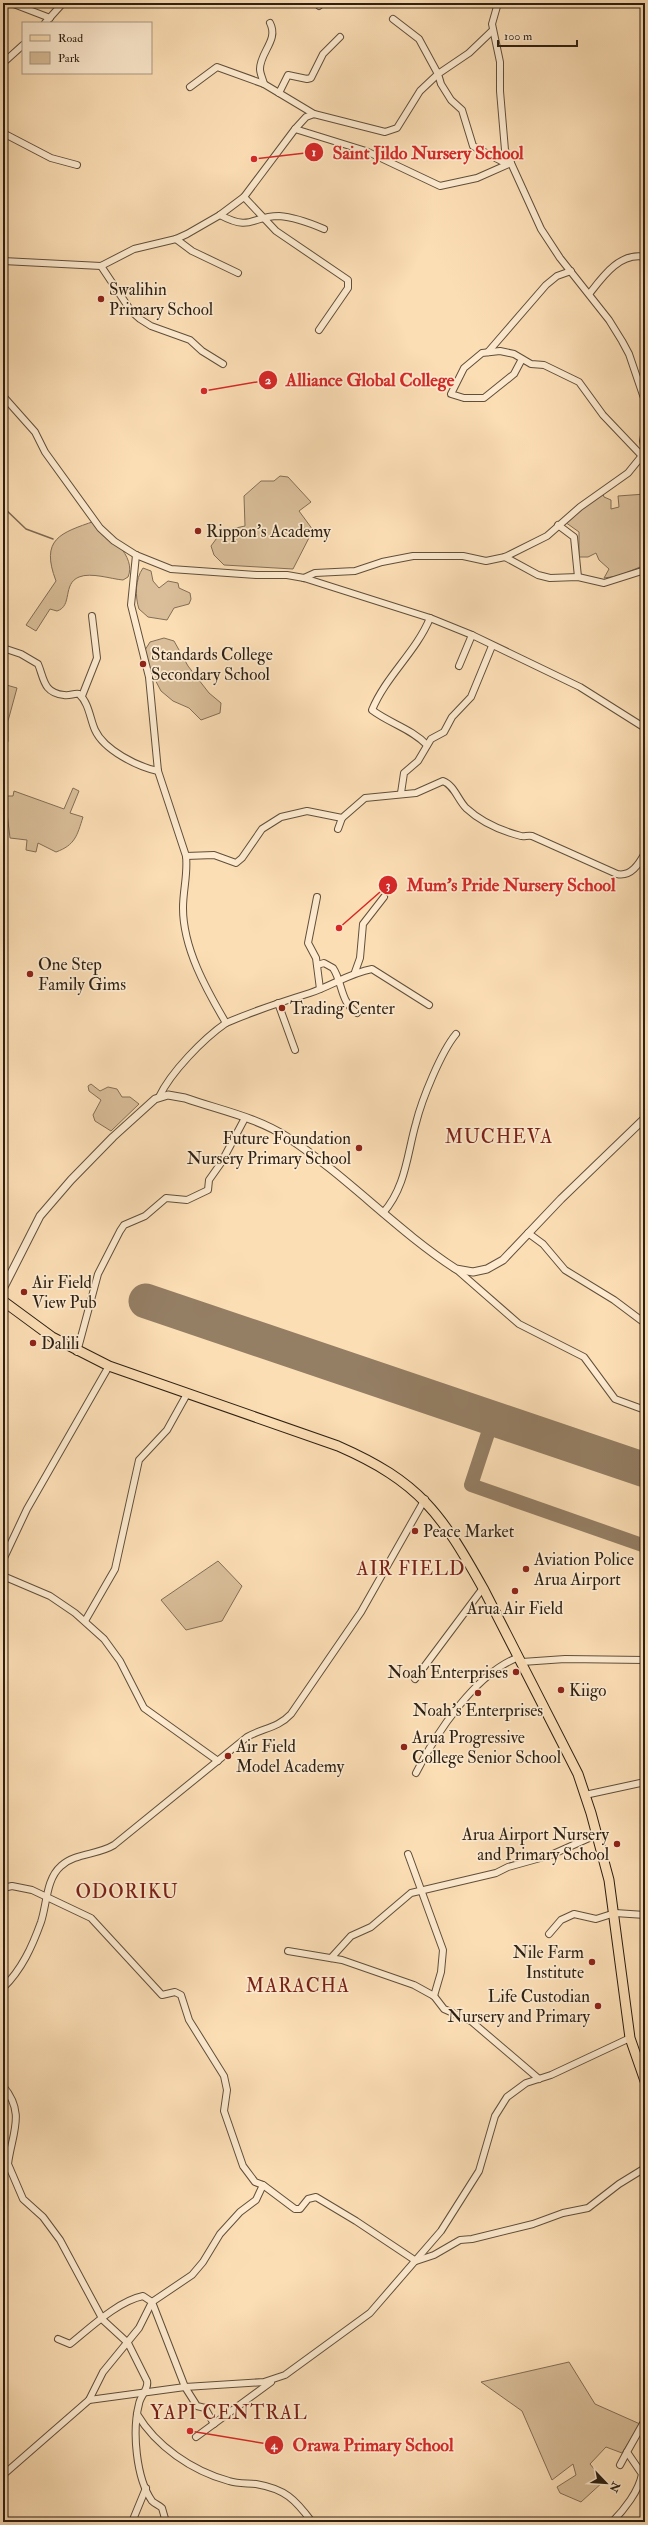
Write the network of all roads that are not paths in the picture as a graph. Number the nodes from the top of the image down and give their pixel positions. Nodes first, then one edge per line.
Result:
1 (11, 3) edge
2 (63, 3) edge
3 (498, 3) edge
4 (393, 19) dead end
5 (47, 21) edge
6 (270, 24) dead end
7 (492, 31) junction
8 (340, 37) dead end
9 (22, 46) edge
10 (3, 63) edge
11 (438, 74) junction
12 (264, 84) junction
13 (190, 87) dead end
14 (279, 93) junction
15 (314, 114) junction
16 (295, 129) junction
17 (3, 133) edge
18 (509, 164) junction
19 (77, 165) dead end
20 (244, 197) junction
21 (220, 215) junction
22 (264, 217) junction
23 (324, 229) dead end
24 (176, 239) junction
25 (645, 257) edge
26 (3, 261) edge
27 (101, 266) junction
28 (571, 270) junction
29 (238, 273) dead end
30 (590, 293) junction
31 (319, 330) dead end
32 (488, 352) junction
33 (522, 359) junction
34 (223, 364) dead end
35 (643, 384) edge
36 (3, 396) edge
37 (645, 401) edge
38 (645, 430) edge
39 (644, 453) edge
40 (558, 525) junction
41 (136, 555) junction
42 (505, 558) junction
43 (645, 570) edge
44 (578, 577) junction
45 (304, 578) junction
46 (92, 616) dead end
47 (430, 618) junction
48 (472, 635) junction
49 (492, 646) junction
50 (3, 648) edge
51 (459, 666) dead end
52 (82, 696) junction
53 (645, 728) edge
54 (427, 745) junction
55 (158, 771) junction
56 (401, 793) junction
57 (342, 818) junction
58 (338, 829) dead end
59 (645, 853) edge
60 (186, 856) junction
61 (317, 897) dead end
62 (384, 897) dead end
63 (317, 964) junction
64 (355, 972) junction
65 (337, 982) junction
66 (320, 989) junction
67 (278, 1004) junction
68 (429, 1005) dead end
69 (357, 1013) dead end
70 (226, 1023) junction
71 (456, 1034) dead end
72 (295, 1050) dead end
73 (159, 1097) junction
74 (245, 1118) junction
75 (645, 1118) edge
76 (383, 1213) junction
77 (528, 1233) junction
78 (456, 1269) junction
79 (3, 1289) edge
80 (3, 1301) edge
81 (642, 1321) dead end
82 (77, 1352) junction
83 (109, 1366) junction
84 (187, 1394) junction
85 (645, 1410) edge
86 (425, 1499) junction
87 (3, 1560) edge
88 (3, 1576) edge
89 (483, 1588) junction
90 (84, 1621) junction
91 (521, 1660) junction
92 (645, 1660) edge
93 (415, 1679) dead end
94 (218, 1761) junction
95 (416, 1773) dead end
96 (645, 1782) edge
97 (585, 1795) junction
98 (598, 1834) junction
99 (408, 1854) dead end
100 (3, 1888) edge
101 (422, 1890) junction
102 (48, 1897) junction
103 (615, 1912) junction
104 (645, 1915) edge
105 (549, 1934) dead end
106 (288, 1951) dead end
107 (331, 1958) junction
108 (3, 1988) edge
109 (434, 1996) junction
110 (630, 2038) junction
111 (539, 2079) junction
112 (645, 2081) edge
113 (3, 2086) edge
114 (645, 2168) edge
115 (263, 2185) junction
116 (416, 2262) junction
117 (152, 2302) junction
118 (102, 2319) junction
119 (58, 2339) dead end
120 (128, 2343) junction
121 (273, 2381) junction
122 (185, 2387) junction
123 (144, 2393) junction
124 (89, 2400) junction
125 (137, 2414) junction
126 (645, 2421) edge
127 (214, 2424) junction
128 (196, 2437) dead end
129 (627, 2452) junction
130 (620, 2465) dead end
131 (3, 2475) edge
132 (146, 2488) junction
133 (132, 2522) edge
134 (166, 2522) edge
135 (312, 2522) edge
136 (613, 2522) edge

1 - 5 street
2 - 5 street
3 - 7 street
4 - 11 street
6 - 12 street
7 - 11 street
7 - 18 street
8 - 14 street
9 - 10 street
11 - 15 street
11 - 18 street
12 - 13 street
12 - 14 street
14 - 15 street
15 - 16 street
16 - 18 street
16 - 20 street
17 - 19 street
18 - 28 street
20 - 21 street
20 - 22 street
21 - 22 street
21 - 24 street
22 - 23 street
22 - 31 street
24 - 27 street
24 - 29 street
25 - 30 street
26 - 27 street
27 - 34 street
28 - 30 street
28 - 32 street
30 - 35 street
32 - 33 street
32 - 33 street
33 - 39 street
35 - 37 street
36 - 41 street
38 - 39 street
39 - 40 street
40 - 42 street
40 - 44 street
41 - 45 street
41 - 55 street
42 - 44 street
42 - 45 street
43 - 44 street
45 - 47 street
46 - 52 street
47 - 48 street
47 - 54 street
48 - 49 street
48 - 51 street
49 - 53 street
49 - 54 street
50 - 52 street
52 - 55 street
54 - 56 street
55 - 60 street
56 - 57 street
56 - 59 street
57 - 58 street
57 - 60 street
60 - 70 street
61 - 63 street
62 - 64 street
63 - 65 street
63 - 66 street
64 - 65 street
64 - 68 street
65 - 66 street
65 - 69 street
66 - 67 street
67 - 70 street
67 - 72 street
70 - 73 street
71 - 76 street
73 - 74 street
73 - 79 street
74 - 76 street
74 - 82 street
75 - 77 street
76 - 78 street
77 - 78 street
77 - 81 street
78 - 85 street
80 - 82 main road
82 - 83 main road
83 - 84 main road
83 - 87 street
84 - 86 main road
84 - 90 street
86 - 89 main road
86 - 94 street
88 - 90 street
89 - 91 main road
89 - 93 street
90 - 94 street
91 - 92 street
91 - 95 street
91 - 97 main road
94 - 102 street
96 - 97 street
97 - 98 main road
98 - 101 street
98 - 103 main road
99 - 101 street
100 - 102 street
101 - 107 street
101 - 109 street
102 - 108 street
102 - 115 street
103 - 104 street
103 - 105 street
103 - 110 main road
106 - 107 street
107 - 109 street
109 - 111 street
110 - 111 street
110 - 112 main road
111 - 116 street
113 - 118 street
114 - 116 street
115 - 116 street
115 - 117 street
116 - 121 street
117 - 118 street
117 - 120 street
117 - 122 street
118 - 119 street
118 - 120 street
120 - 123 street
120 - 124 street
121 - 122 street
121 - 127 street
122 - 123 street
122 - 127 street
123 - 124 street
123 - 125 street
124 - 131 street
125 - 132 street
125 - 135 street
126 - 129 street
127 - 128 street
129 - 130 street
129 - 136 street
132 - 133 street
132 - 134 street

